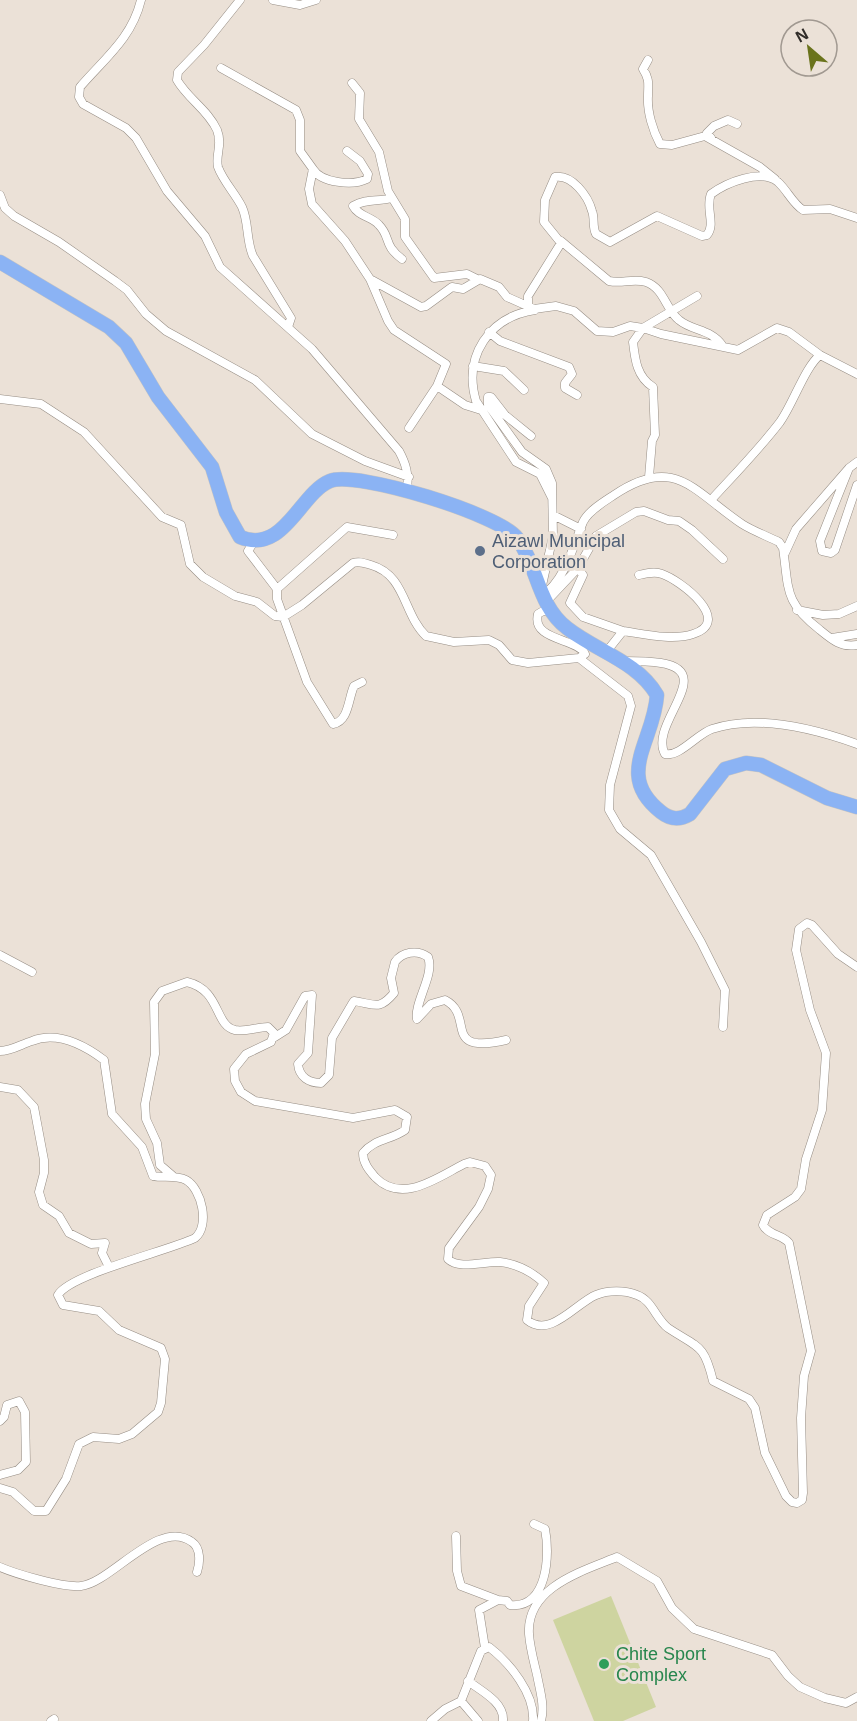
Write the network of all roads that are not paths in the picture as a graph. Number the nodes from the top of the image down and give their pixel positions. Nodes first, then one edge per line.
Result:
1 (141, 0) edge
2 (240, 0) edge
3 (273, 0) edge
4 (316, 0) edge
5 (648, 60) dead end
6 (221, 69) dead end
7 (352, 83) dead end
8 (737, 124) dead end
9 (712, 139) junction
10 (347, 151) dead end
11 (313, 169) junction
12 (776, 180) junction
13 (0, 195) edge
14 (392, 198) junction
15 (857, 218) edge
16 (561, 241) junction
17 (402, 260) dead end
18 (0, 262) edge
19 (370, 279) junction
20 (477, 279) junction
21 (698, 296) dead end
22 (528, 306) junction
23 (538, 309) junction
24 (671, 309) junction
25 (288, 327) junction
26 (643, 328) junction
27 (489, 332) junction
28 (722, 345) junction
29 (820, 355) junction
30 (473, 366) junction
31 (856, 370) edge
32 (437, 386) junction
33 (524, 390) dead end
34 (577, 395) dead end
35 (0, 399) edge
36 (482, 410) junction
37 (409, 428) dead end
38 (531, 436) dead end
39 (857, 462) edge
40 (849, 468) junction
41 (649, 477) junction
42 (408, 484) junction
43 (857, 485) edge
44 (712, 499) junction
45 (553, 502) junction
46 (553, 515) junction
47 (581, 529) junction
48 (393, 535) dead end
49 (255, 540) junction
50 (784, 557) junction
51 (723, 559) dead end
52 (578, 568) junction
53 (639, 575) dead end
54 (277, 589) junction
55 (545, 600) junction
56 (857, 606) edge
57 (797, 610) junction
58 (283, 617) junction
59 (623, 631) junction
60 (857, 634) edge
61 (828, 637) junction
62 (857, 645) edge
63 (607, 651) junction
64 (579, 658) junction
65 (621, 661) junction
66 (362, 682) dead end
67 (857, 744) edge
68 (857, 807) edge
69 (0, 955) edge
70 (857, 967) edge
71 (32, 972) dead end
72 (723, 1027) dead end
73 (274, 1037) junction
74 (506, 1041) dead end
75 (0, 1051) edge
76 (0, 1087) edge
77 (174, 1177) junction
78 (109, 1267) junction
79 (0, 1421) edge
80 (0, 1475) edge
81 (0, 1488) edge
82 (534, 1524) dead end
83 (456, 1536) dead end
84 (0, 1567) edge
85 (197, 1572) dead end
86 (498, 1600) junction
87 (485, 1648) junction
88 (468, 1681) junction
89 (857, 1697) edge
90 (461, 1701) junction
91 (503, 1720) edge
92 (431, 1721) edge
93 (478, 1721) edge
94 (533, 1721) edge
95 (541, 1721) edge

1 - 25 street
2 - 25 street
3 - 4 street
5 - 9 street
6 - 11 street
7 - 14 street
8 - 9 street
9 - 12 street
10 - 11 street
11 - 19 street
12 - 15 street
12 - 16 street
13 - 42 street
14 - 17 street
14 - 20 street
16 - 22 street
16 - 24 street
18 - 49 highway
19 - 20 street
19 - 32 street
20 - 22 street
21 - 24 street
22 - 23 street
23 - 26 street
23 - 27 street
24 - 26 street
24 - 28 street
25 - 42 street
26 - 28 street
26 - 41 street
27 - 30 street
27 - 34 street
28 - 29 street
29 - 31 street
29 - 44 street
30 - 33 street
30 - 36 street
32 - 36 street
32 - 37 street
35 - 58 street
36 - 45 street
38 - 45 street
39 - 40 street
40 - 43 street
40 - 50 street
41 - 44 street
41 - 47 street
42 - 49 highway
42 - 55 highway
44 - 50 street
45 - 46 street
46 - 47 street
46 - 55 street
47 - 55 street
48 - 54 street
49 - 54 street
50 - 57 street
51 - 52 street
52 - 55 street
52 - 59 street
53 - 59 street
54 - 58 street
55 - 63 highway
55 - 64 street
56 - 57 street
57 - 61 street
58 - 64 street
58 - 66 street
59 - 63 street
60 - 61 street
61 - 62 street
63 - 65 highway
64 - 72 street
65 - 67 street
65 - 68 highway
69 - 71 street
70 - 73 street
73 - 74 street
73 - 77 street
75 - 77 street
76 - 78 street
77 - 78 street
78 - 81 street
79 - 80 street
82 - 86 street
83 - 86 street
84 - 85 street
86 - 87 street
87 - 88 street
87 - 94 street
88 - 90 street
88 - 91 street
89 - 95 street
90 - 92 street
90 - 93 street

